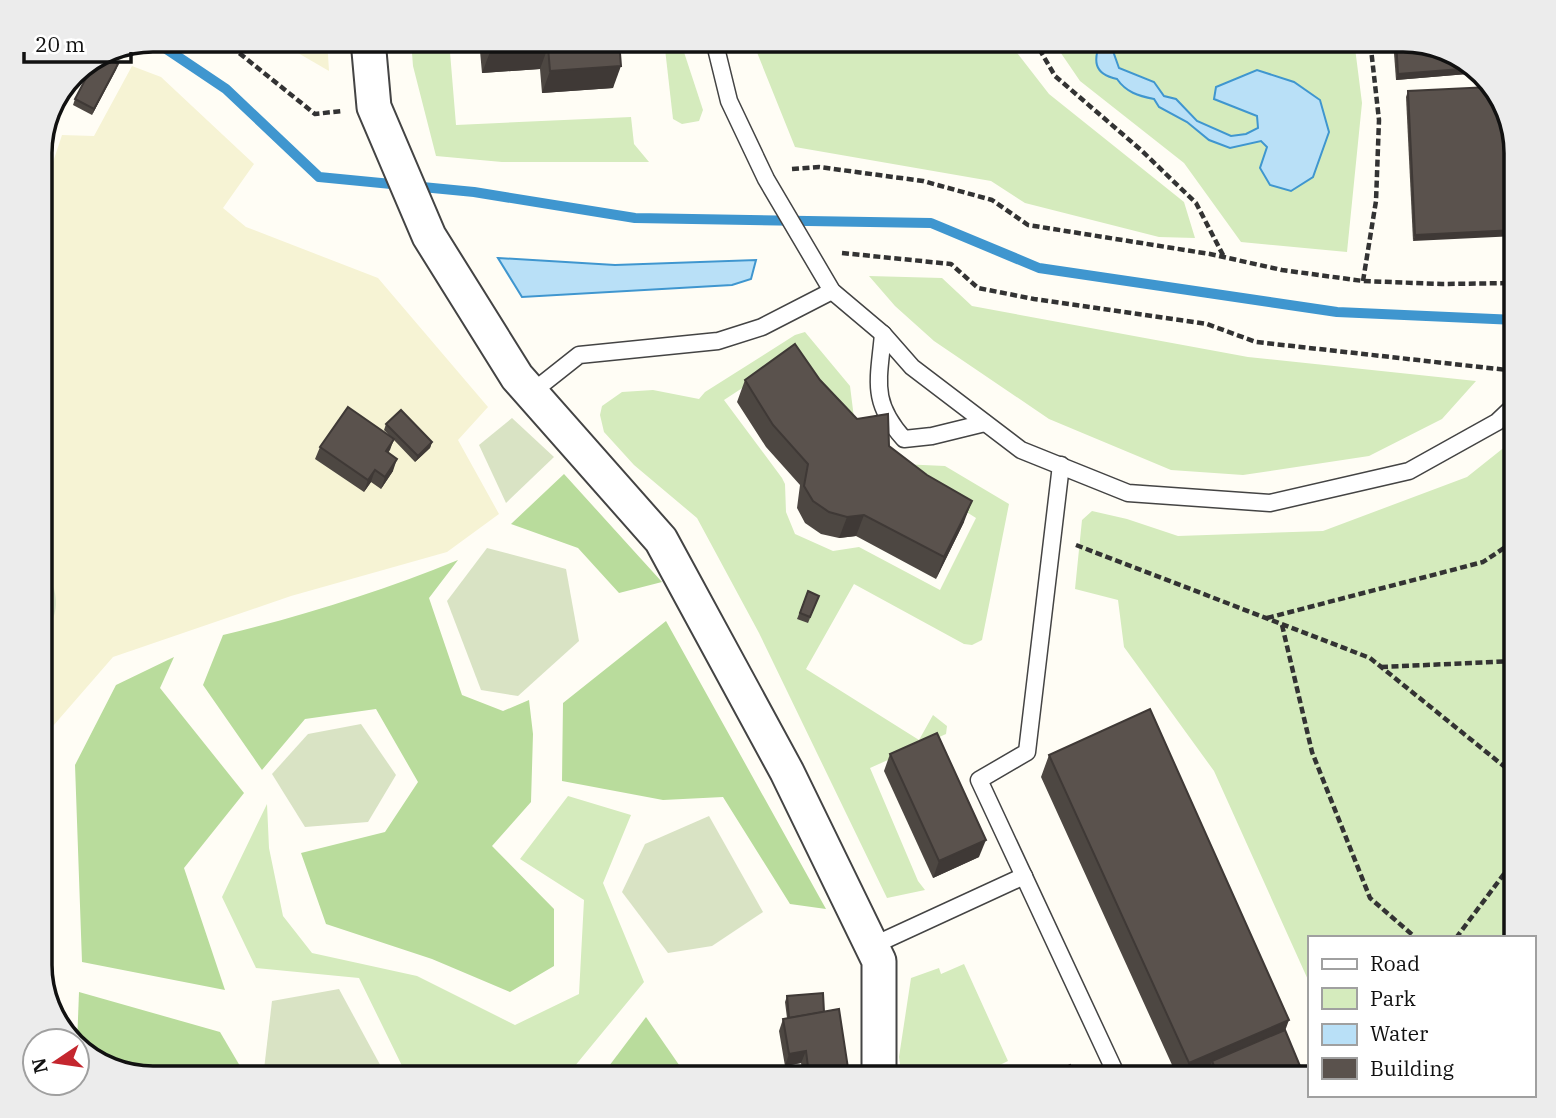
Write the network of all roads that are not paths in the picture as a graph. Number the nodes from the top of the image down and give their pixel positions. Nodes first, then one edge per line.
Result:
1 (369, 53) edge
2 (717, 53) edge
3 (832, 291) junction
4 (883, 334) junction
5 (531, 393) junction
6 (1504, 415) edge
7 (985, 423) junction
8 (1061, 466) junction
9 (1024, 876) junction
10 (872, 946) junction
11 (879, 1066) edge
12 (1112, 1066) edge

1 - 5 street
2 - 3 lane
3 - 4 lane
3 - 5 lane
4 - 7 lane
4 - 7 lane
5 - 10 street
6 - 8 lane
7 - 8 lane
8 - 9 lane
9 - 10 lane
9 - 12 lane
10 - 11 street

